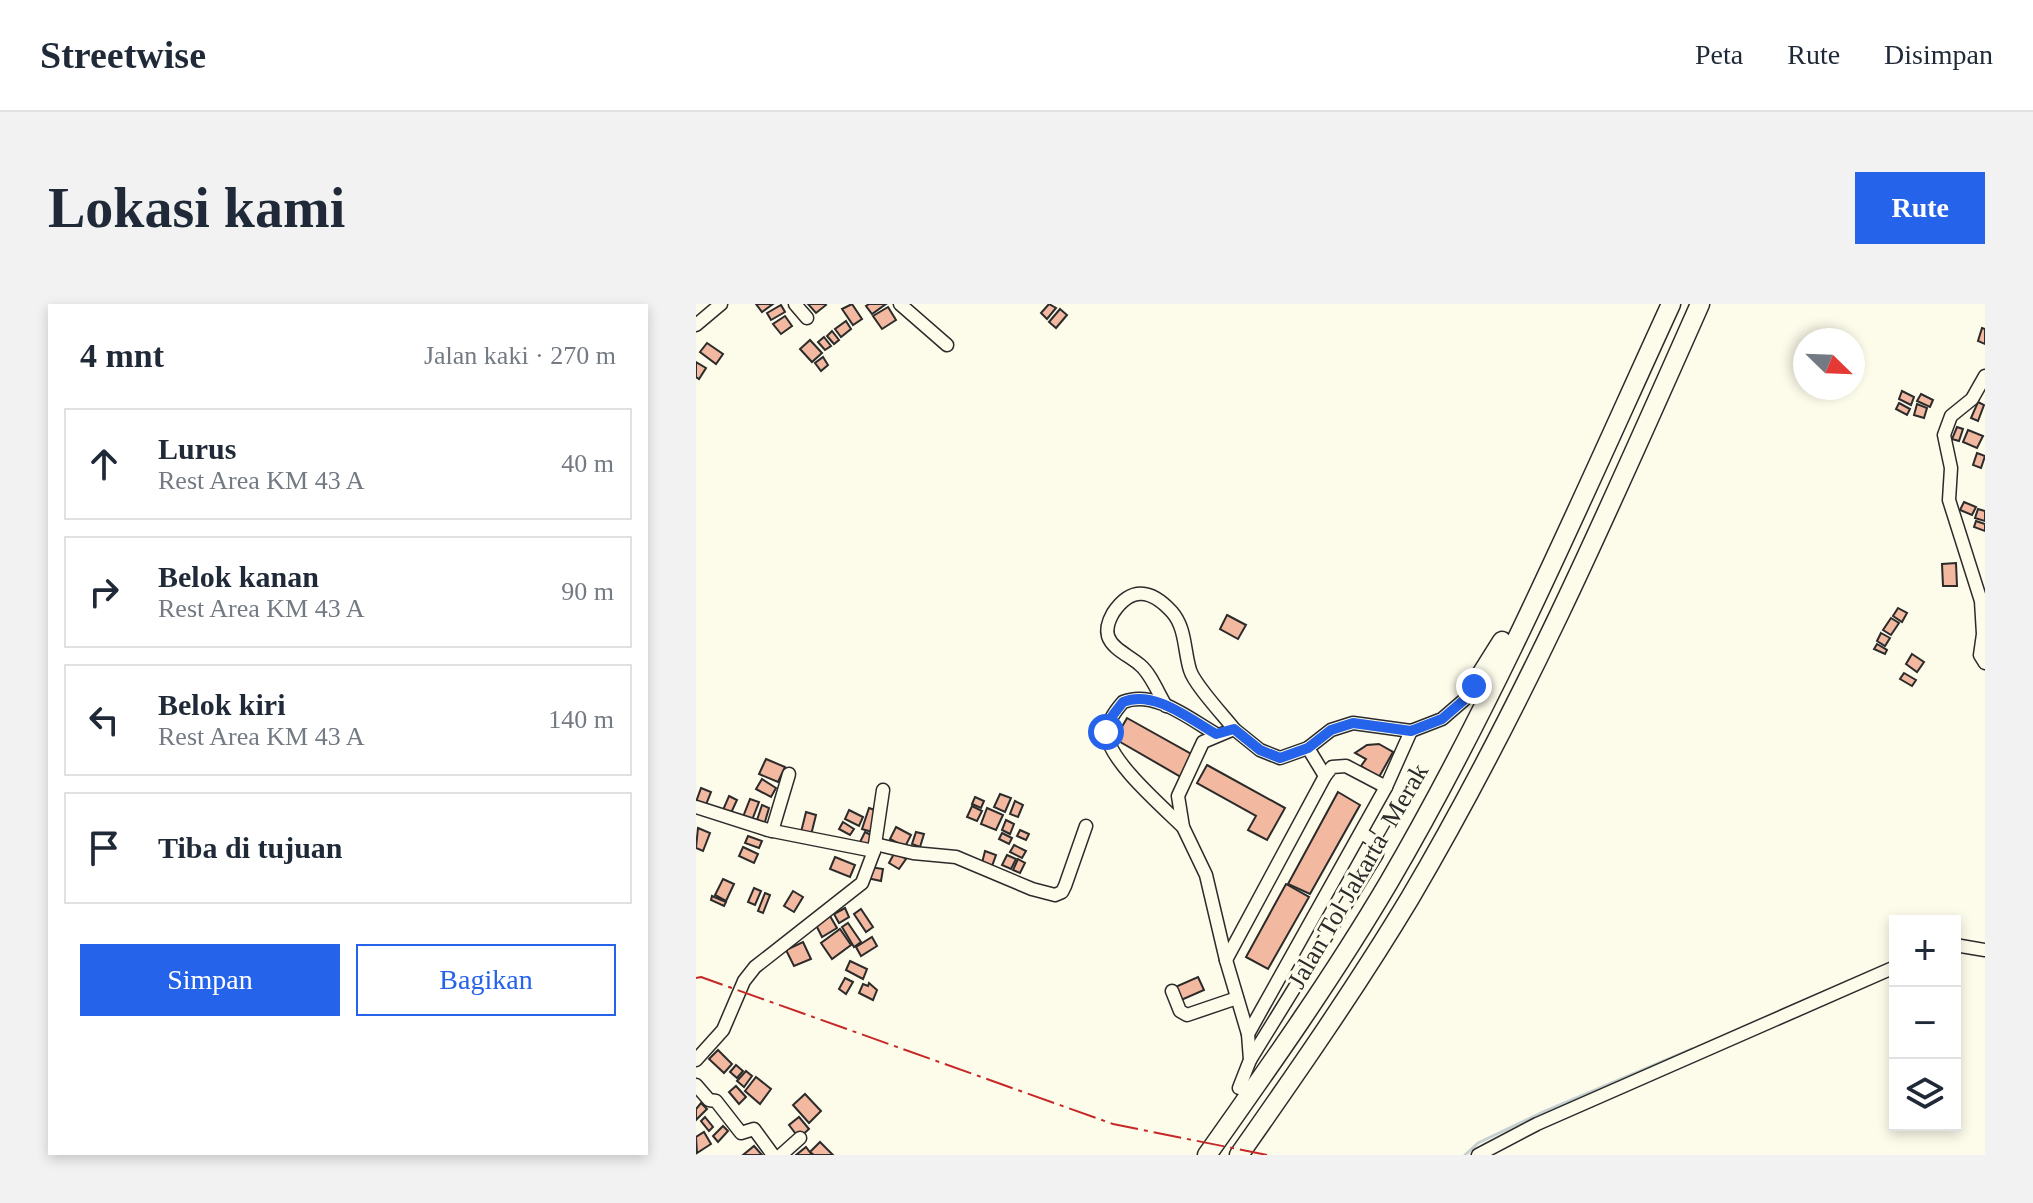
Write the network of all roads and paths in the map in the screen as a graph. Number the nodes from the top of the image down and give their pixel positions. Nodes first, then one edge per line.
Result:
1 (721, 304) edge
2 (795, 304) edge
3 (900, 304) edge
4 (1671, 304) edge
5 (1700, 304) edge
6 (807, 318) dead end
7 (696, 325) edge
8 (947, 345) dead end
9 (1985, 376) edge
10 (1597, 465) junction
11 (1985, 663) edge
12 (1480, 676) joint
13 (1166, 706) junction
14 (1234, 729) junction
15 (1411, 731) junction
16 (1216, 734) junction
17 (1308, 748) junction
18 (789, 774) dead end
19 (1325, 776) junction
20 (1386, 787) junction
21 (883, 790) dead end
22 (696, 807) edge
23 (1086, 826) dead end
24 (1183, 827) junction
25 (772, 831) junction
26 (1361, 833) junction
27 (874, 848) junction
28 (1303, 938) junction
29 (1961, 946) edge
30 (1319, 947) junction
31 (1985, 950) edge
32 (1226, 960) junction
33 (1889, 970) edge
34 (1172, 991) dead end
35 (1237, 998) junction
36 (1248, 1034) junction
37 (696, 1060) edge
38 (1250, 1060) junction
39 (696, 1085) edge
40 (1239, 1088) joint
41 (800, 1138) dead end
42 (773, 1155) edge
43 (781, 1155) edge
44 (1194, 1155) edge
45 (1207, 1155) edge
46 (1239, 1155) edge
47 (1478, 1155) edge

1 - 7 street
2 - 6 street
3 - 8 street
4 - 10 highway, Jalan Tol Jakarta–Merak
5 - 46 highway, Jalan Tol Jakarta–Merak
9 - 11 street
10 - 12 highway
10 - 45 highway, Jalan Tol Jakarta–Merak
12 - 15 street
13 - 14 street
13 - 16 street
13 - 24 street
14 - 16 street
14 - 17 street
15 - 17 street
15 - 20 street
16 - 24 street
17 - 19 street
18 - 25 street
19 - 20 street
19 - 32 street
20 - 26 street
21 - 27 street
22 - 25 street
23 - 27 street
24 - 32 street
25 - 27 street
26 - 28 street
26 - 30 street
27 - 37 street
28 - 30 street
28 - 36 street
29 - 31 street
30 - 38 street
32 - 35 street
33 - 47 street
34 - 35 street
35 - 36 street
36 - 38 street
38 - 40 street
39 - 42 street
40 - 44 highway
41 - 43 street

